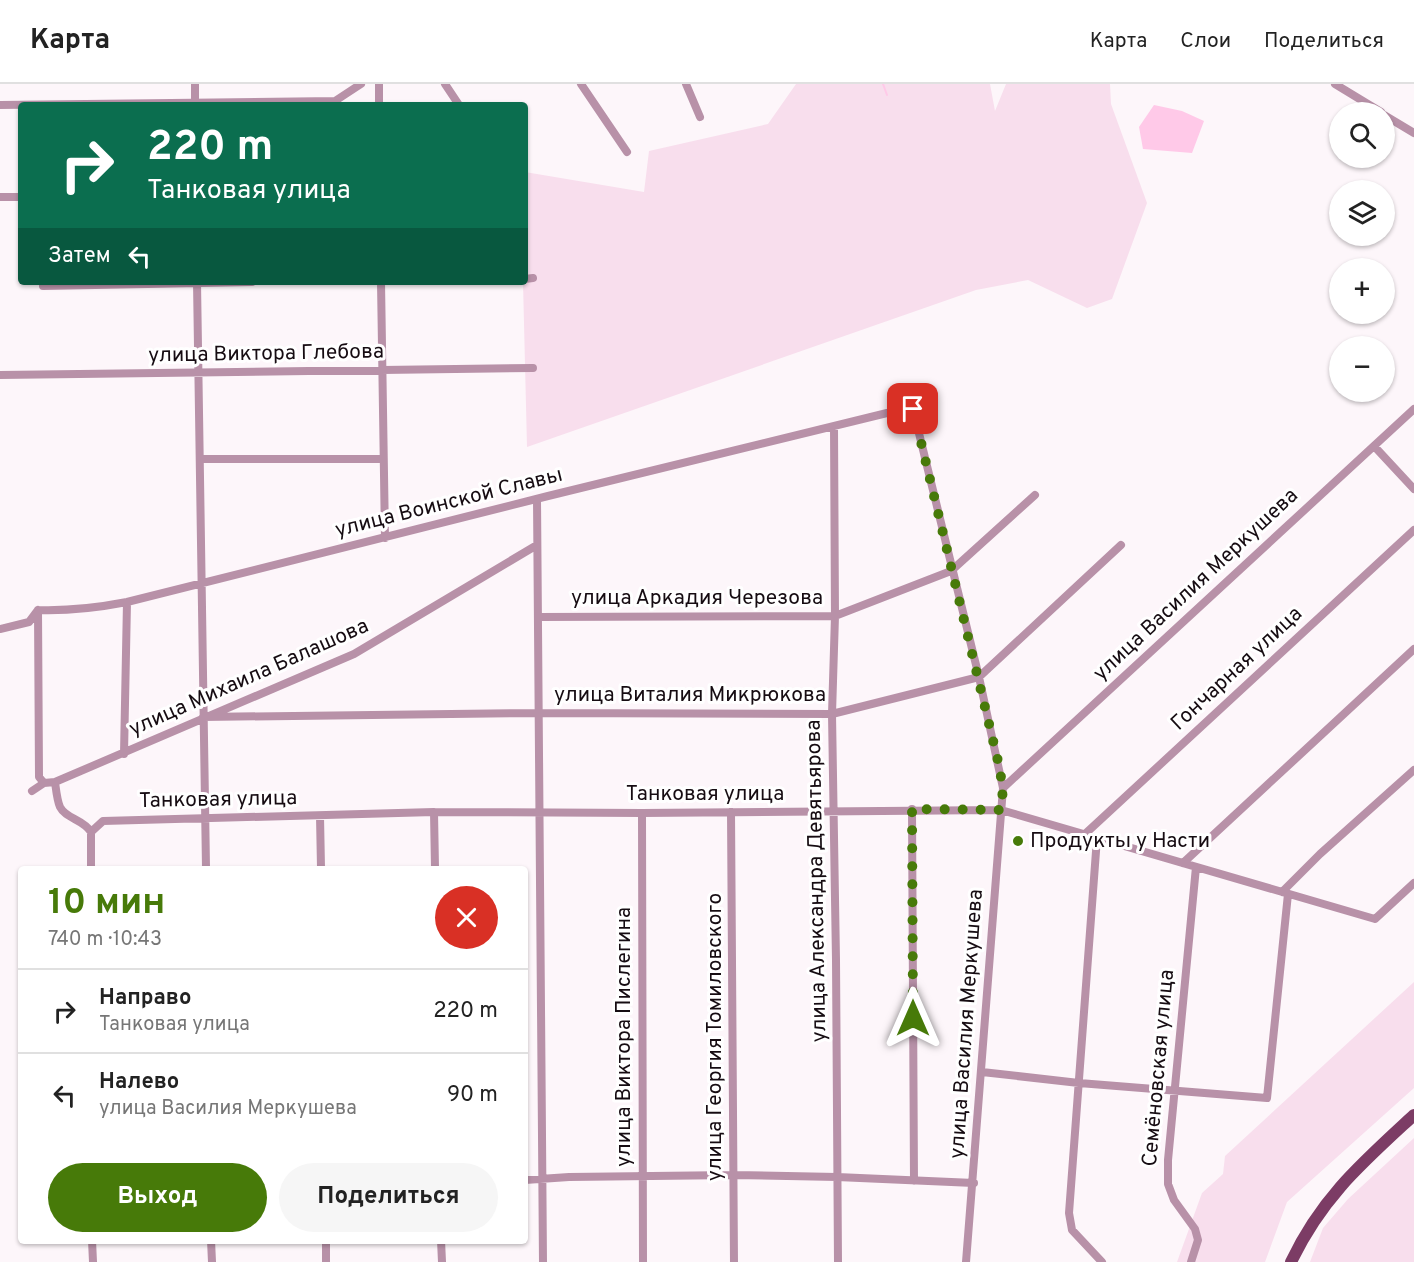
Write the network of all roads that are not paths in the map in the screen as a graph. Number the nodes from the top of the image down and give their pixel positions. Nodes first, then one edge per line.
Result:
1 (195, 84) edge
2 (361, 84) edge
3 (379, 84) edge
4 (445, 84) edge
5 (581, 84) edge
6 (686, 84) edge
7 (1335, 84) edge
8 (195, 102) edge
9 (334, 102) edge
10 (379, 102) edge
11 (457, 102) edge
12 (1364, 102) edge
13 (0, 105) edge
14 (18, 105) edge
15 (700, 117) dead end
16 (1395, 121) edge
17 (1414, 133) edge
18 (627, 152) dead end
19 (0, 197) edge
20 (18, 197) edge
21 (82, 285) edge
22 (197, 285) edge
23 (381, 285) edge
24 (43, 286) dead end
25 (532, 368) dead end
26 (383, 370) junction
27 (198, 373) junction
28 (0, 375) edge
29 (913, 409) joint
30 (1414, 409) edge
31 (834, 427) junction
32 (1374, 446) junction
33 (200, 459) junction
34 (383, 459) junction
35 (1414, 489) edge
36 (1035, 495) dead end
37 (537, 499) junction
38 (1414, 530) edge
39 (385, 538) junction
40 (537, 545) junction
41 (1121, 545) dead end
42 (951, 571) junction
43 (202, 584) junction
44 (126, 602) junction
45 (38, 610) junction
46 (835, 616) junction
47 (538, 617) junction
48 (0, 629) edge
49 (1414, 649) edge
50 (979, 676) junction
51 (538, 713) junction
52 (832, 714) junction
53 (203, 717) junction
54 (124, 754) junction
55 (1414, 770) edge
56 (55, 782) junction
57 (44, 783) junction
58 (1003, 788) junction
59 (32, 791) dead end
60 (912, 809) junction
61 (833, 810) junction
62 (1001, 810) junction
63 (538, 811) junction
64 (434, 812) junction
65 (731, 812) junction
66 (642, 813) junction
67 (320, 816) junction
68 (206, 817) junction
69 (91, 832) junction
70 (1085, 834) junction
71 (1097, 838) junction
72 (1183, 863) junction
73 (91, 866) edge
74 (206, 866) edge
75 (321, 866) edge
76 (435, 866) edge
77 (1196, 867) junction
78 (1414, 883) edge
79 (1285, 893) junction
80 (981, 1072) junction
81 (1079, 1083) junction
82 (1174, 1091) junction
83 (1414, 1115) edge
84 (734, 1175) junction
85 (642, 1177) junction
86 (837, 1177) junction
87 (528, 1180) edge
88 (543, 1180) junction
89 (914, 1181) junction
90 (974, 1183) junction
91 (92, 1244) edge
92 (211, 1244) edge
93 (326, 1244) edge
94 (441, 1244) edge
95 (93, 1262) edge
96 (212, 1262) edge
97 (326, 1262) edge
98 (442, 1262) edge
99 (543, 1262) edge
100 (643, 1262) edge
101 (734, 1262) edge
102 (838, 1262) edge
103 (966, 1262) edge
104 (1102, 1262) edge
105 (1191, 1262) edge
106 (1291, 1262) edge

1 - 8 street
2 - 9 street
3 - 10 street
4 - 11 street
5 - 18 street
6 - 15 street
7 - 12 street
13 - 14 street
16 - 17 street
19 - 20 street
21 - 24 street
22 - 27 street
23 - 26 street
25 - 26 street, улица Виктора Глебова
26 - 27 street, улица Виктора Глебова
26 - 34 street
27 - 28 street, улица Виктора Глебова
27 - 33 street
29 - 31 street, улица Воинской Славы
29 - 42 street, улица Василия Меркушева
30 - 32 street, улица Василия Меркушева
31 - 37 street, улица Воинской Славы
31 - 46 street, улица Александра Девятьярова
32 - 35 street
32 - 58 street, улица Василия Меркушева
33 - 34 street
33 - 43 street
34 - 39 street
36 - 42 street, улица Аркадия Черезова
37 - 39 street, улица Воинской Славы
37 - 40 street
38 - 70 street, Гончарная улица
39 - 43 street, улица Воинской Славы
40 - 47 street
40 - 53 street, улица Михаила Балашова
41 - 50 street, улица Виталия Микрюкова
42 - 46 street, улица Аркадия Черезова
42 - 50 street, улица Василия Меркушева
43 - 44 street, улица Воинской Славы
43 - 53 street
44 - 45 street, улица Воинской Славы
44 - 54 street
45 - 48 street
45 - 57 street
46 - 47 street, улица Аркадия Черезова
46 - 52 street, улица Александра Девятьярова
47 - 51 street
49 - 72 street
50 - 52 street, улица Виталия Микрюкова
50 - 58 street, улица Василия Меркушева
51 - 52 street, улица Виталия Микрюкова
51 - 53 street, улица Виталия Микрюкова
51 - 63 street
52 - 61 street, улица Александра Девятьярова
53 - 54 street, улица Михаила Балашова
53 - 68 street
54 - 56 street, улица Михаила Балашова
55 - 79 street
56 - 57 street, улица Михаила Балашова
56 - 69 street
57 - 59 street, улица Михаила Балашова
58 - 62 street, улица Василия Меркушева
60 - 61 street, Танковая улица
60 - 62 street, Танковая улица
60 - 89 street, улица Василия Меркушева
61 - 65 street, Танковая улица
61 - 86 street, улица Александра Девятьярова
62 - 70 street, Танковая улица
62 - 80 street, улица Василия Меркушева
63 - 64 street, Танковая улица
63 - 66 street, Танковая улица
63 - 88 street
64 - 67 street, Танковая улица
64 - 76 street
65 - 66 street, Танковая улица
65 - 84 street, улица Георгия Томиловского
66 - 85 street, улица Виктора Пислегина
67 - 68 street, Танковая улица
67 - 75 street
68 - 69 street, Танковая улица
68 - 74 street
69 - 73 street
70 - 71 street, Танковая улица
71 - 72 street, Танковая улица
71 - 81 street
72 - 77 street, Танковая улица
77 - 79 street, Танковая улица
77 - 82 street, Семёновская улица
78 - 79 street, Танковая улица
79 - 82 street
80 - 81 street
80 - 90 street, улица Василия Меркушева
81 - 82 street
81 - 104 street
82 - 105 street, Семёновская улица
83 - 106 main road
84 - 85 street
84 - 86 street
84 - 101 street, улица Георгия Томиловского
85 - 88 street
85 - 100 street, улица Виктора Пислегина
86 - 89 street
86 - 102 street, улица Александра Девятьярова
87 - 88 street
88 - 99 street
89 - 90 street
90 - 103 street, улица Василия Меркушева
91 - 95 street
92 - 96 street
93 - 97 street
94 - 98 street

